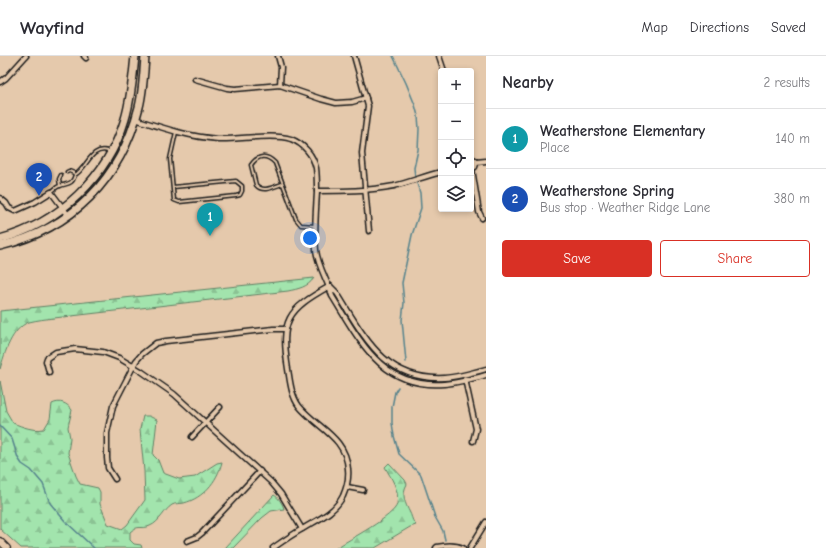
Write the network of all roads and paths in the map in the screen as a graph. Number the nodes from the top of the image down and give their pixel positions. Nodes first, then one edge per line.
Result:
1 (26, 56) edge
2 (135, 56) edge
3 (145, 56) edge
4 (278, 56) edge
5 (354, 56) edge
6 (439, 56) edge
7 (443, 68) edge
8 (195, 79) dead end
9 (0, 82) edge
10 (280, 85) junction
11 (366, 98) junction
12 (126, 116) junction
13 (135, 119) junction
14 (176, 132) junction
15 (111, 152) junction
16 (474, 160) edge
17 (476, 162) junction
18 (486, 162) edge
19 (474, 168) edge
20 (66, 172) dead end
21 (438, 173) edge
22 (74, 174) junction
23 (61, 175) dead end
24 (473, 176) edge
25 (282, 184) junction
26 (60, 186) junction
27 (173, 187) junction
28 (365, 190) junction
29 (317, 191) junction
30 (51, 192) junction
31 (0, 198) edge
32 (63, 208) junction
33 (69, 216) junction
34 (482, 218) dead end
35 (316, 226) junction
36 (369, 231) dead end
37 (0, 239) edge
38 (0, 246) edge
39 (330, 286) junction
40 (285, 329) junction
41 (133, 366) junction
42 (486, 369) edge
43 (49, 372) dead end
44 (464, 375) junction
45 (486, 375) edge
46 (465, 380) junction
47 (220, 407) dead end
48 (206, 422) junction
49 (192, 437) dead end
50 (473, 441) dead end
51 (260, 472) junction
52 (115, 479) dead end
53 (347, 487) junction
54 (363, 490) dead end
55 (486, 522) edge
56 (302, 529) junction
57 (187, 541) dead end
58 (0, 542) edge
59 (7, 548) edge
60 (273, 548) edge
61 (436, 548) edge
62 (463, 548) edge
63 (470, 548) edge

1 - 9 street
2 - 12 main road
3 - 13 main road
4 - 10 street
5 - 11 street
6 - 7 street
8 - 10 street
10 - 11 street
11 - 28 street
12 - 13 main road
12 - 15 main road
13 - 14 street
13 - 33 main road
14 - 27 lane
14 - 29 street
15 - 22 lane
15 - 32 main road
16 - 17 street
17 - 18 street
17 - 19 street
20 - 22 lane
21 - 28 street
22 - 26 lane
23 - 26 lane
24 - 34 street
25 - 25 lane
25 - 35 lane
26 - 30 lane
27 - 27 lane
28 - 29 street
28 - 36 street
29 - 35 street
30 - 31 street
30 - 32 street
32 - 33 street
32 - 37 main road
33 - 38 main road
35 - 39 street
39 - 40 street
39 - 44 street
39 - 46 street
40 - 41 street
40 - 53 street
41 - 43 street
41 - 48 street
41 - 52 street
42 - 44 street
44 - 46 street
45 - 46 street
46 - 50 street
47 - 48 street
48 - 49 street
48 - 51 street
51 - 56 street
51 - 57 street
53 - 54 street
53 - 56 street
55 - 63 street
56 - 60 street
58 - 59 street
61 - 62 street

